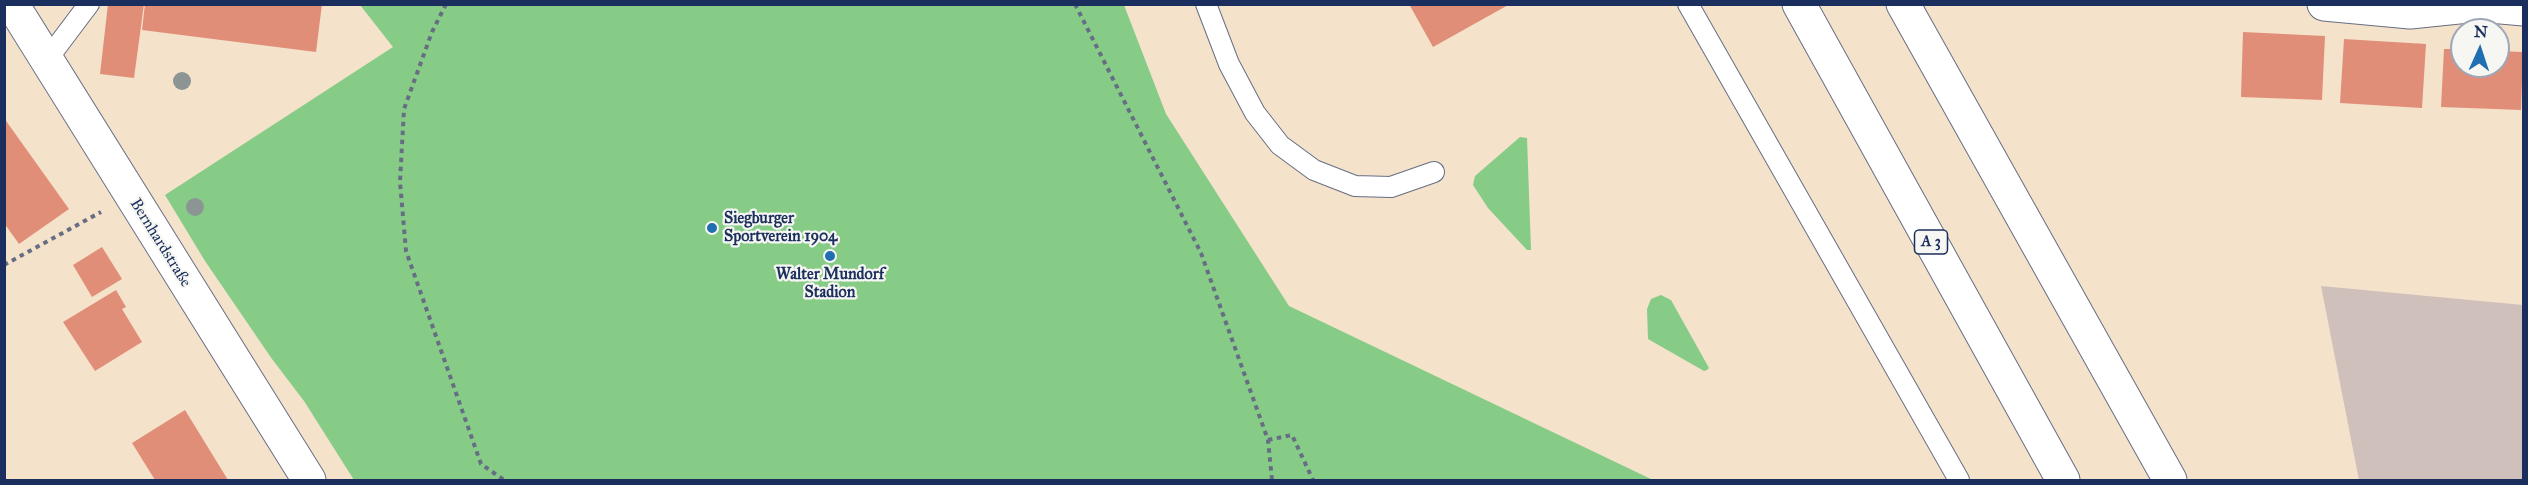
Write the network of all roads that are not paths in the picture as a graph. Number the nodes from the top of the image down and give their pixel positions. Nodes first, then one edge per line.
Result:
1 (12, 4) edge
2 (89, 4) edge
3 (1206, 4) edge
4 (1688, 4) edge
5 (1798, 4) edge
6 (2324, 4) edge
7 (1906, 7) edge
8 (2523, 9) edge
9 (46, 61) junction
10 (1434, 172) dead end
11 (309, 480) edge
12 (1959, 480) edge
13 (2063, 480) edge
14 (2170, 480) edge

1 - 9 main road, Bernhardstraße
2 - 9 lane
3 - 10 lane
4 - 12 lane
5 - 13 main road, A 3
6 - 8 main road
7 - 14 main road
9 - 11 main road, Bernhardstraße

